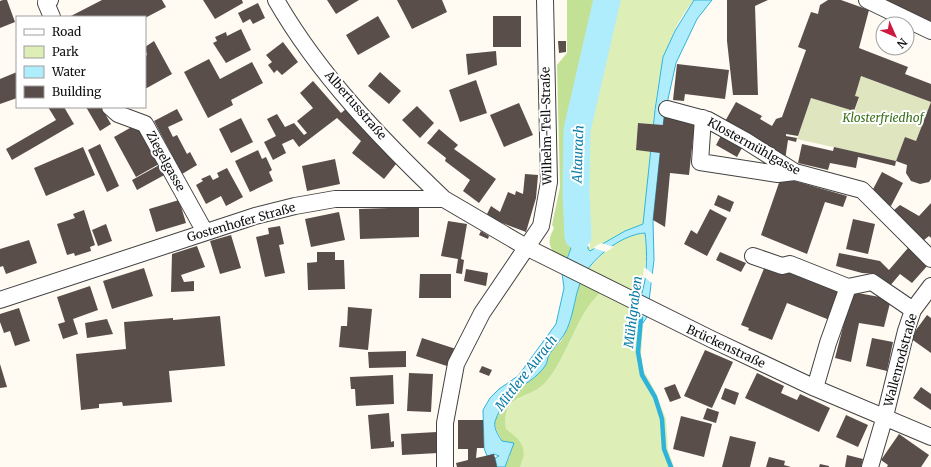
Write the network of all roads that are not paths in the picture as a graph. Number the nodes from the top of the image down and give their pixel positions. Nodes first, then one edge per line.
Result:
1 (50, 0) edge
2 (545, 0) edge
3 (867, 0) edge
4 (279, 1) edge
5 (52, 16) edge
6 (931, 31) edge
7 (111, 108) edge
8 (667, 109) dead end
9 (703, 118) junction
10 (795, 172) junction
11 (444, 199) junction
12 (205, 232) junction
13 (526, 247) junction
14 (753, 256) dead end
15 (931, 259) edge
16 (931, 286) edge
17 (848, 287) junction
18 (0, 300) edge
19 (913, 310) junction
20 (815, 388) junction
21 (885, 416) junction
22 (931, 436) edge
23 (444, 467) edge
24 (870, 467) edge

1 - 5 street
2 - 13 street, Wilhelm-Tell-Straße
3 - 6 street
4 - 11 street, Albertusstraße
7 - 12 street, Ziegelgasse
8 - 9 street, Klostermühlgasse
9 - 10 street, Klostermühlgasse
9 - 10 street
10 - 15 street, Klostermühlgasse
11 - 12 street, Gostenhofer Straße
11 - 13 street
12 - 18 street, Gostenhofer Straße
13 - 20 street, Brückenstraße
13 - 23 street, Wilhelm-Tell-Straße
14 - 17 street
16 - 19 street, Wallenrodstraße
17 - 19 street
17 - 20 street
19 - 21 street, Wallenrodstraße
20 - 21 street, Brückenstraße
21 - 22 street, Brückenstraße
21 - 24 street, Wallenrodstraße

